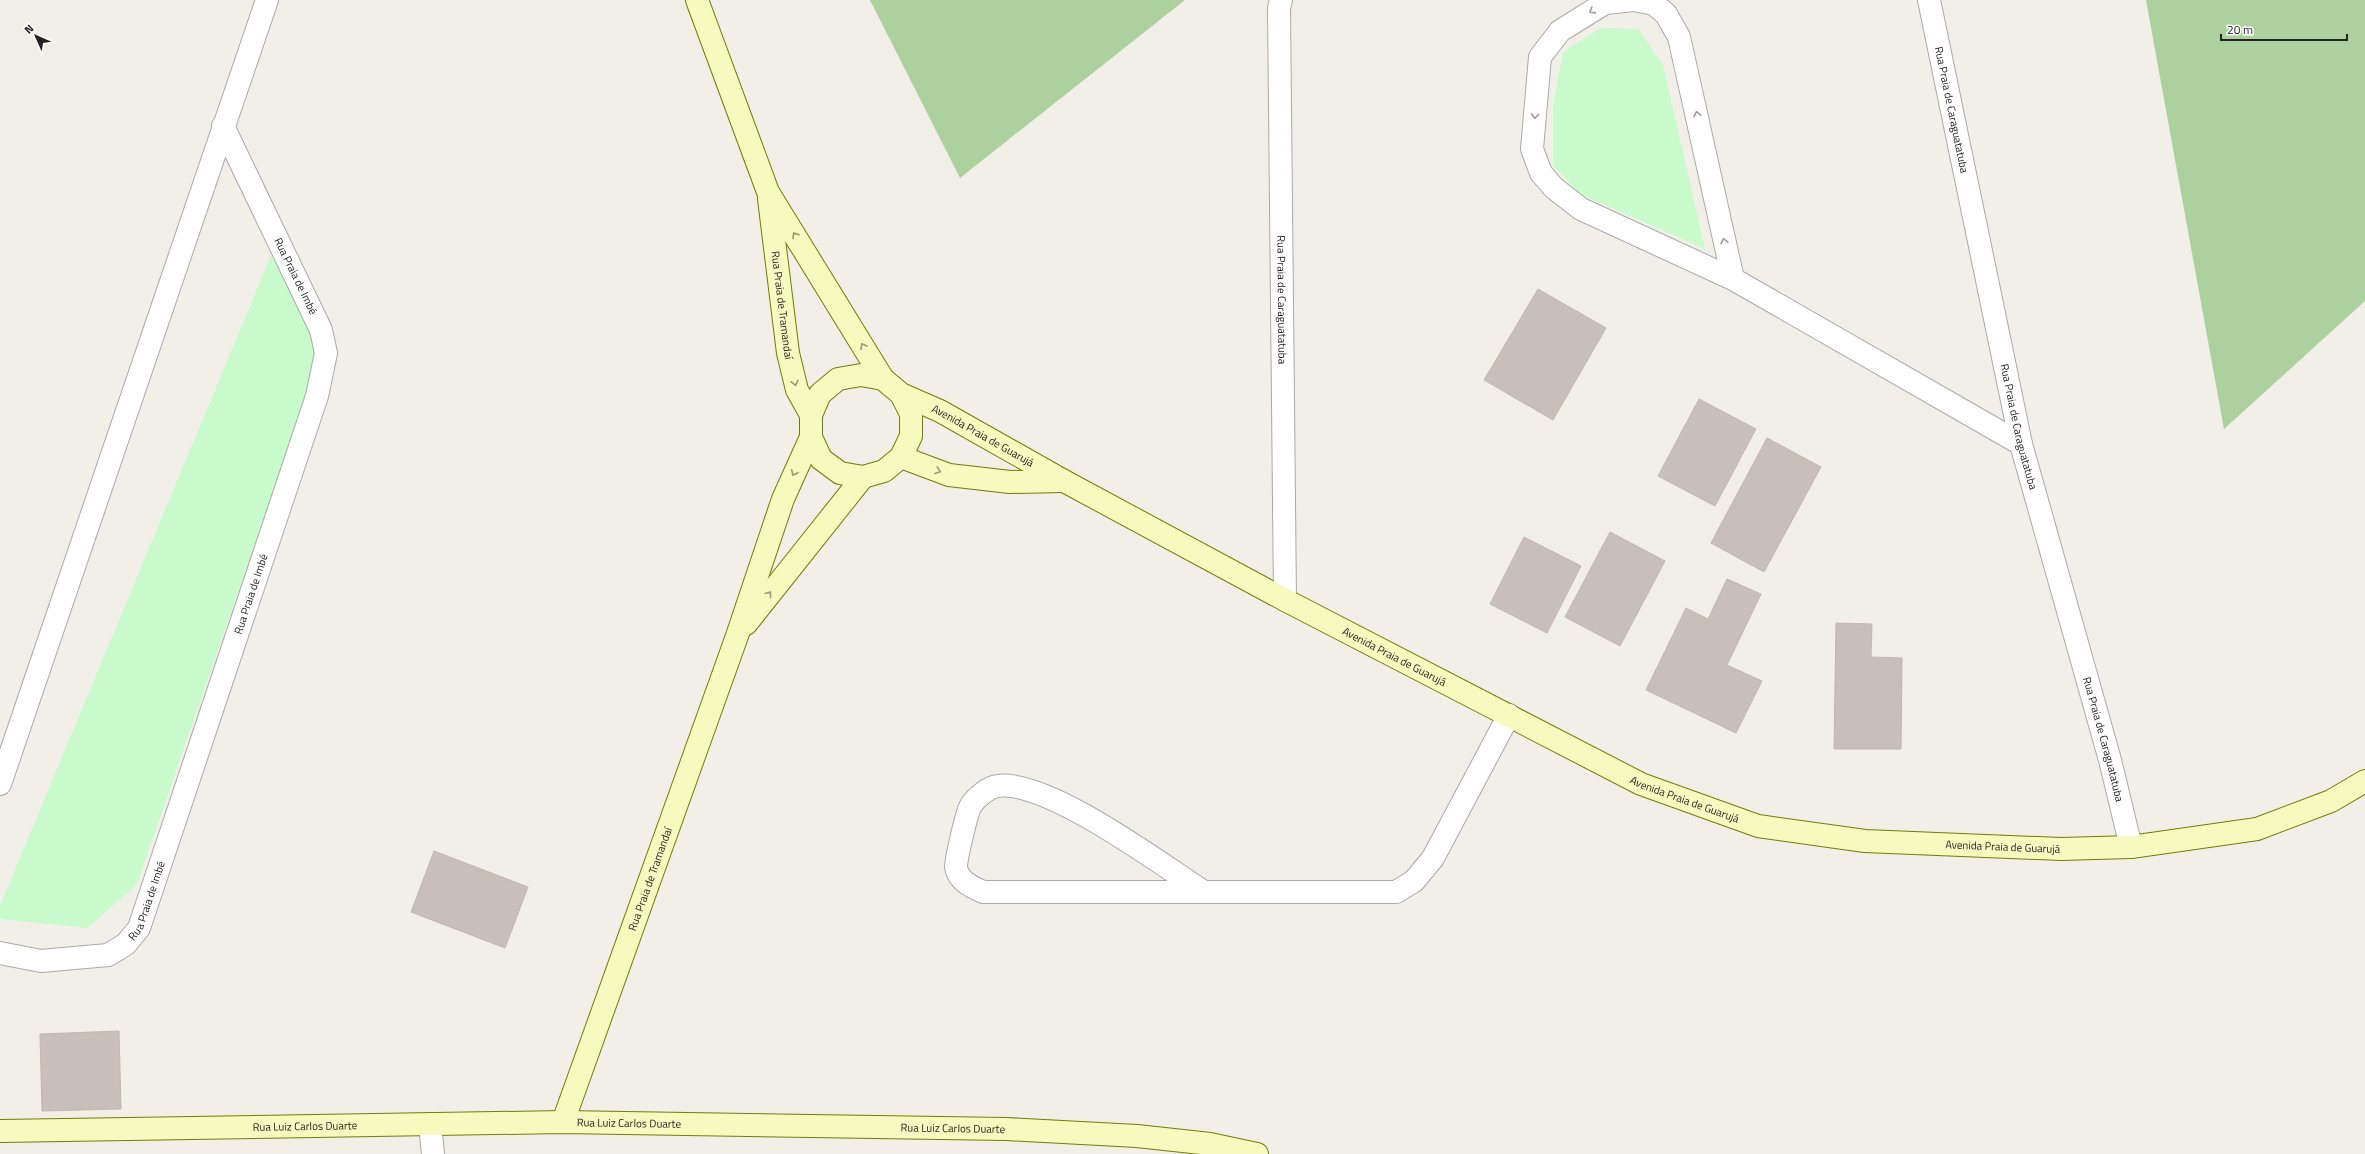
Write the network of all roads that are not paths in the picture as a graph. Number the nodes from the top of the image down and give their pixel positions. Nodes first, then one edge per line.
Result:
1 (267, 0) edge
2 (697, 0) edge
3 (1281, 0) edge
4 (1929, 0) edge
5 (223, 126) junction
6 (768, 192) junction
7 (1733, 279) junction
8 (883, 379) junction
9 (901, 394) junction
10 (811, 415) junction
11 (811, 438) junction
12 (2021, 444) junction
13 (901, 457) junction
14 (863, 477) junction
15 (1064, 481) junction
16 (1285, 600) junction
17 (737, 636) junction
18 (1509, 715) junction
19 (2365, 781) edge
20 (0, 784) edge
21 (2131, 847) junction
22 (1201, 890) junction
23 (0, 953) edge
24 (563, 1122) junction
25 (430, 1124) junction
26 (0, 1131) edge
27 (433, 1154) edge
28 (1257, 1154) edge

1 - 5 street
2 - 6 street, Rua Praia de Tramandaí
3 - 16 street, Rua Praia de Caraguatatuba
4 - 12 street, Rua Praia de Caraguatatuba
5 - 20 street
5 - 23 street, Rua Praia de Imbé
8 -> 6 street, Rua Praia de Tramandaí
6 -> 10 street, Rua Praia de Tramandaí
7 -> 7 street
7 - 12 street
8 - 9 street
8 - 10 street
9 - 13 street
9 - 15 street, Avenida Praia de Guarujá
10 - 11 street
11 - 14 street
11 -> 17 street, Rua Praia de Tramandaí
12 - 21 street, Rua Praia de Caraguatatuba
13 - 14 street
13 -> 15 street, Avenida Praia de Guarujá
17 -> 14 street, Rua Praia de Tramandaí
15 - 16 street, Avenida Praia de Guarujá
16 - 18 street, Avenida Praia de Guarujá
17 - 24 street, Rua Praia de Tramandaí
18 - 21 street, Avenida Praia de Guarujá
18 - 22 street
19 - 21 street, Avenida Praia de Guarujá
22 - 22 street
24 - 25 street, Rua Luiz Carlos Duarte
24 - 28 street, Rua Luiz Carlos Duarte
25 - 26 street, Rua Luiz Carlos Duarte
25 - 27 street

